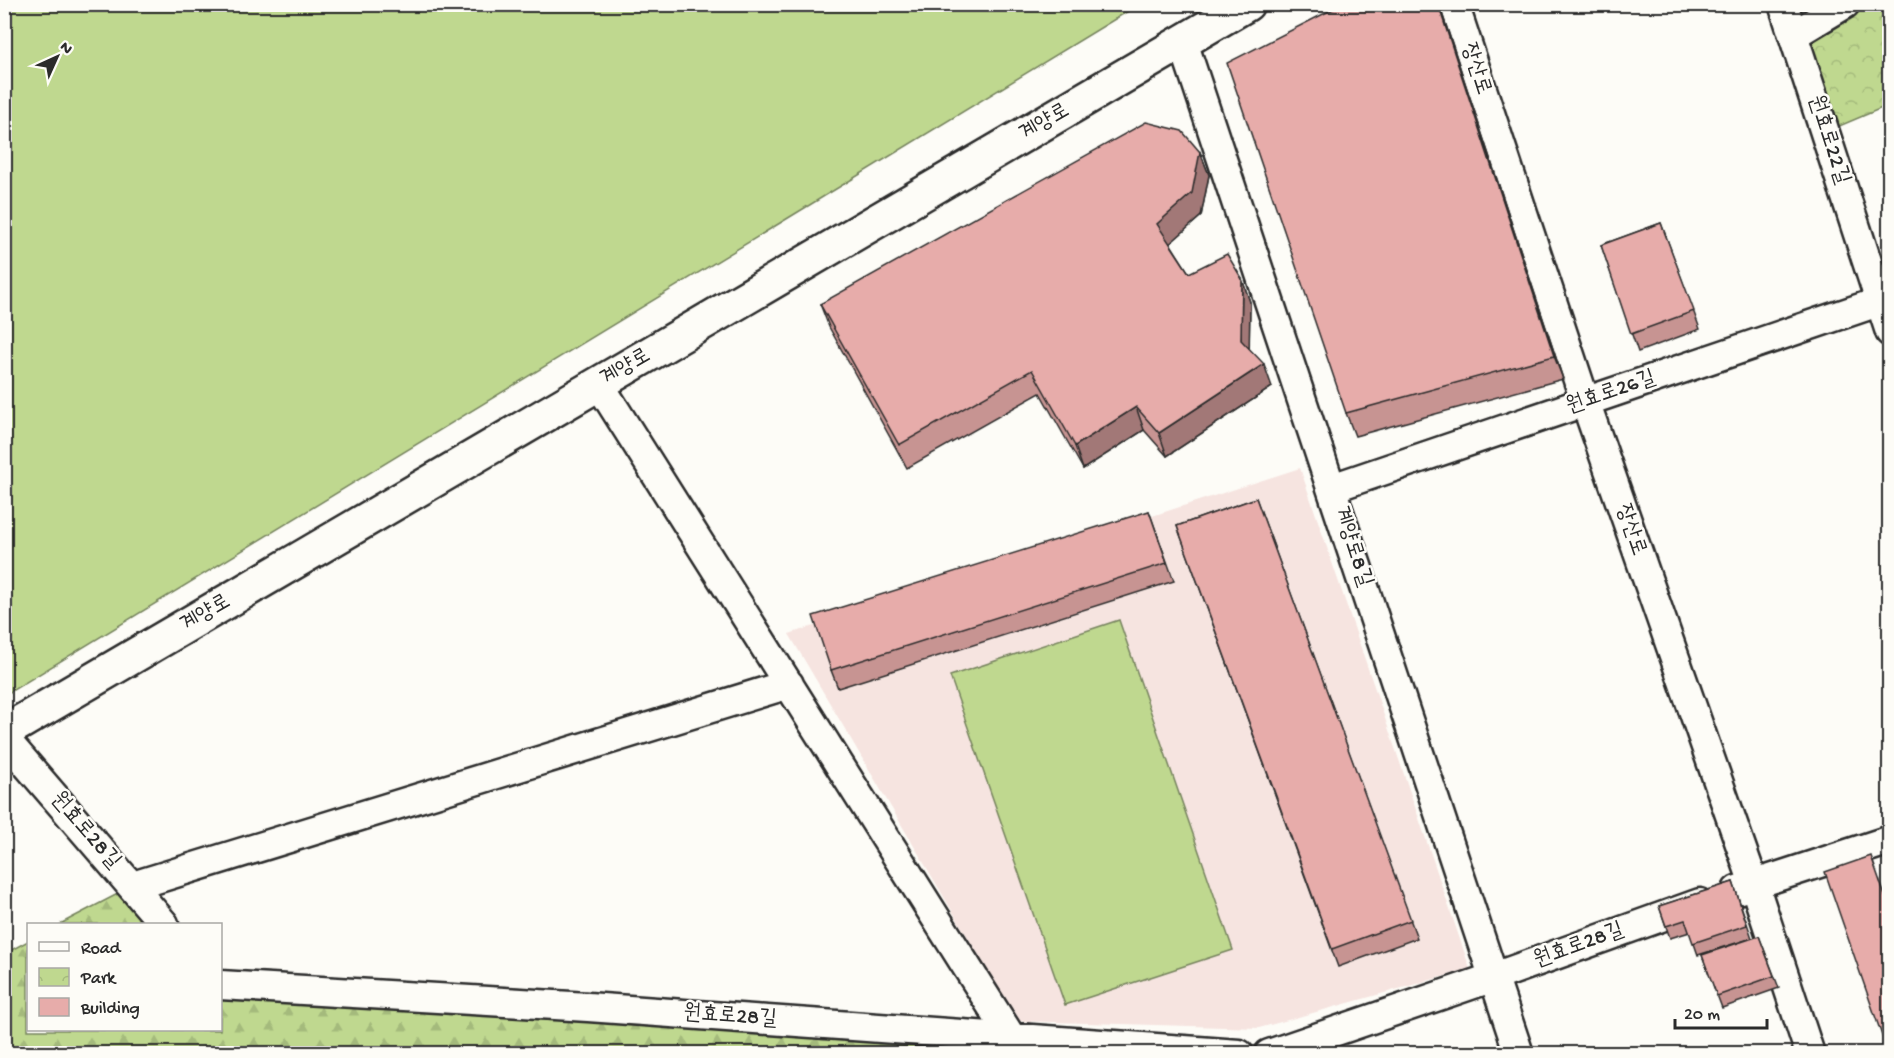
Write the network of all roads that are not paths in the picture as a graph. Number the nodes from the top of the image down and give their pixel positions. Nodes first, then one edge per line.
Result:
1 (1247, 4) edge
2 (1454, 4) edge
3 (1784, 4) edge
4 (1845, 4) edge
5 (1795, 34) junction
6 (1183, 42) junction
7 (1885, 300) edge
8 (1890, 332) edge
9 (599, 384) junction
10 (1585, 401) junction
11 (1332, 488) junction
12 (789, 684) junction
13 (4, 732) edge
14 (4, 738) edge
15 (1890, 840) edge
16 (1754, 884) junction
17 (133, 886) junction
18 (163, 923) edge
19 (1494, 977) junction
20 (222, 985) edge
21 (1011, 1037) junction
22 (1239, 1053) edge
23 (1269, 1053) edge
24 (1519, 1053) edge
25 (1810, 1053) edge

1 - 6 street, 계양로
2 - 10 street, 장산로
3 - 5 street, 원효로22길
4 - 5 street
5 - 7 street, 원효로22길
6 - 9 street, 계양로
6 - 11 street, 계양로8길
7 - 8 street, 원효로22길
7 - 10 street, 원효로26길
9 - 12 street
9 - 13 street, 계양로
10 - 11 street, 원효로26길
10 - 16 street, 장산로
11 - 19 street, 계양로8길
12 - 17 street
12 - 21 street
14 - 17 street, 원효로28길
15 - 16 street, 원효로28길
16 - 19 street, 원효로28길
16 - 25 street, 장산로
17 - 18 street, 원효로28길
19 - 23 street, 원효로28길
19 - 24 street, 계양로8길
20 - 21 street, 원효로28길
21 - 22 street, 원효로28길

